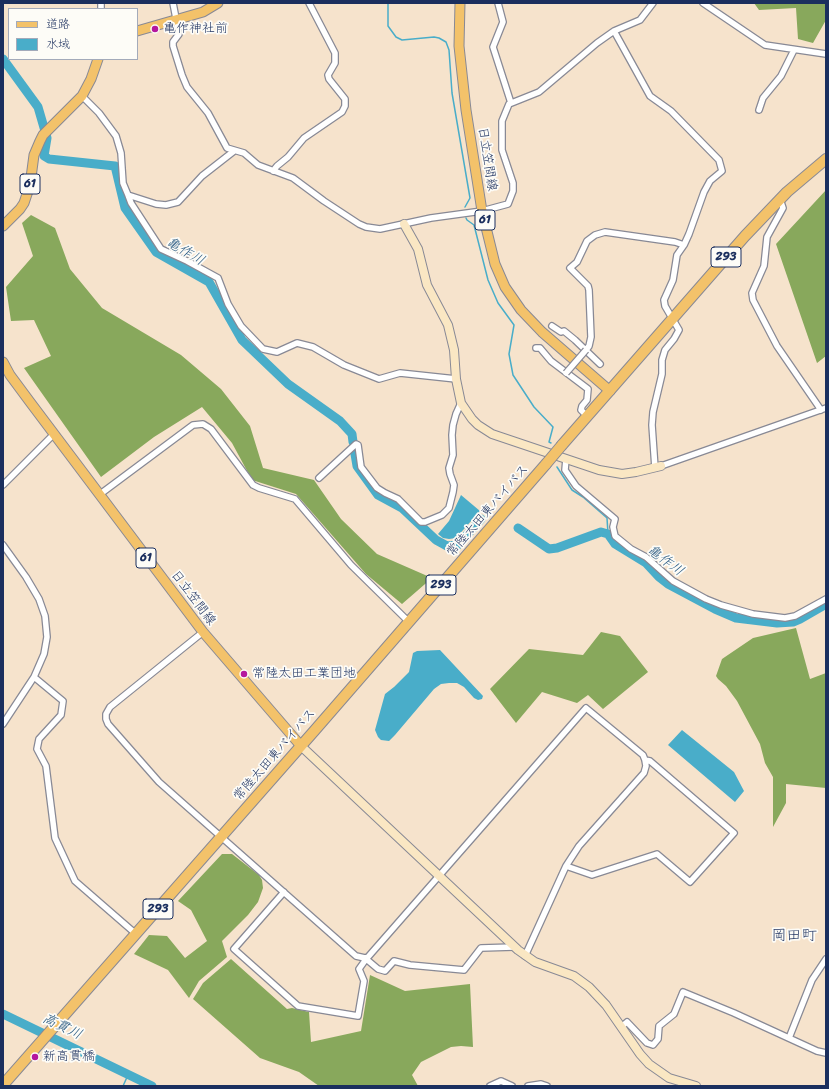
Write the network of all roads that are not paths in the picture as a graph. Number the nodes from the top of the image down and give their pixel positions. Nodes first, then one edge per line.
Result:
1 (173, 3) edge
2 (218, 3) edge
3 (309, 3) edge
4 (460, 3) edge
5 (498, 3) edge
6 (653, 3) edge
7 (703, 3) edge
8 (176, 20) junction
9 (138, 31) edge
10 (614, 31) junction
11 (794, 50) junction
12 (826, 54) edge
13 (98, 60) edge
14 (82, 96) junction
15 (511, 103) junction
16 (759, 110) dead end
17 (234, 151) junction
18 (826, 159) edge
19 (273, 171) junction
20 (128, 195) junction
21 (780, 199) junction
22 (482, 211) junction
23 (404, 224) junction
24 (3, 226) edge
25 (684, 245) junction
26 (673, 319) junction
27 (552, 326) dead end
28 (536, 348) dead end
29 (586, 350) junction
30 (3, 362) edge
31 (600, 364) dead end
32 (566, 373) junction
33 (456, 378) junction
34 (610, 392) junction
35 (461, 403) junction
36 (823, 409) edge
37 (588, 417) junction
38 (54, 434) junction
39 (566, 458) junction
40 (658, 467) junction
41 (319, 478) dead end
42 (3, 485) edge
43 (99, 495) junction
44 (3, 545) edge
45 (826, 599) edge
46 (409, 622) junction
47 (203, 632) junction
48 (34, 677) junction
49 (3, 724) edge
50 (301, 746) junction
51 (645, 760) junction
52 (222, 836) junction
53 (566, 866) junction
54 (439, 876) junction
55 (284, 892) junction
56 (136, 934) junction
57 (514, 947) junction
58 (525, 956) junction
59 (364, 958) junction
60 (826, 959) edge
61 (621, 1027) junction
62 (789, 1038) junction
63 (826, 1053) edge
64 (3, 1086) edge
65 (490, 1086) edge
66 (512, 1086) edge
67 (528, 1086) edge
68 (547, 1086) edge
69 (696, 1086) edge

1 - 8 street
2 - 8 main road
3 - 19 street
4 - 22 main road, 日立笠間線 / 61
5 - 15 street
6 - 10 street
7 - 11 street
8 - 9 main road
8 - 17 street
10 - 15 street
10 - 25 street
11 - 12 street
11 - 16 street
13 - 14 main road, 61
14 - 20 street
14 - 24 main road, 61
15 - 22 street
17 - 19 street
17 - 20 street
18 - 21 highway, 常陸太田東バイパス / 293
19 - 23 street
20 - 33 street
21 - 26 highway, 常陸太田東バイパス / 293
21 - 36 street
22 - 23 street
22 - 34 main road, 日立笠間線 / 61
23 - 33 street
25 - 26 street
25 - 29 street
26 - 34 highway, 常陸太田東バイパス / 293
26 - 40 street
27 - 29 street
28 - 32 street
29 - 31 street
29 - 32 street, bridge
30 - 38 main road, 日立笠間線 / 61
32 - 37 street
33 - 35 street
34 - 37 highway, 常陸太田東バイパス / 293
35 - 39 street
35 - 41 street
36 - 40 street
37 - 46 highway, 常陸太田東バイパス / 293, bridge
38 - 42 street
38 - 43 main road, 日立笠間線 / 61
39 - 40 street
39 - 45 street
43 - 46 street
43 - 47 main road, 日立笠間線 / 61
44 - 48 street
46 - 50 highway, 常陸太田東バイパス / 293
47 - 50 main road, 日立笠間線 / 61
47 - 52 street
48 - 49 street
48 - 56 street
50 - 52 highway, 常陸太田東バイパス / 293
50 - 54 street
51 - 53 street
51 - 53 street
51 - 54 street
52 - 55 street
52 - 56 highway, 常陸太田東バイパス / 293
53 - 58 street
54 - 57 street
54 - 59 street
55 - 59 street
55 - 59 street
56 - 64 highway, 常陸太田東バイパス / 293
57 - 58 street
57 - 59 street
58 - 61 street
60 - 62 street
61 - 62 street
61 - 69 street
62 - 63 street
65 - 66 street
67 - 68 street

